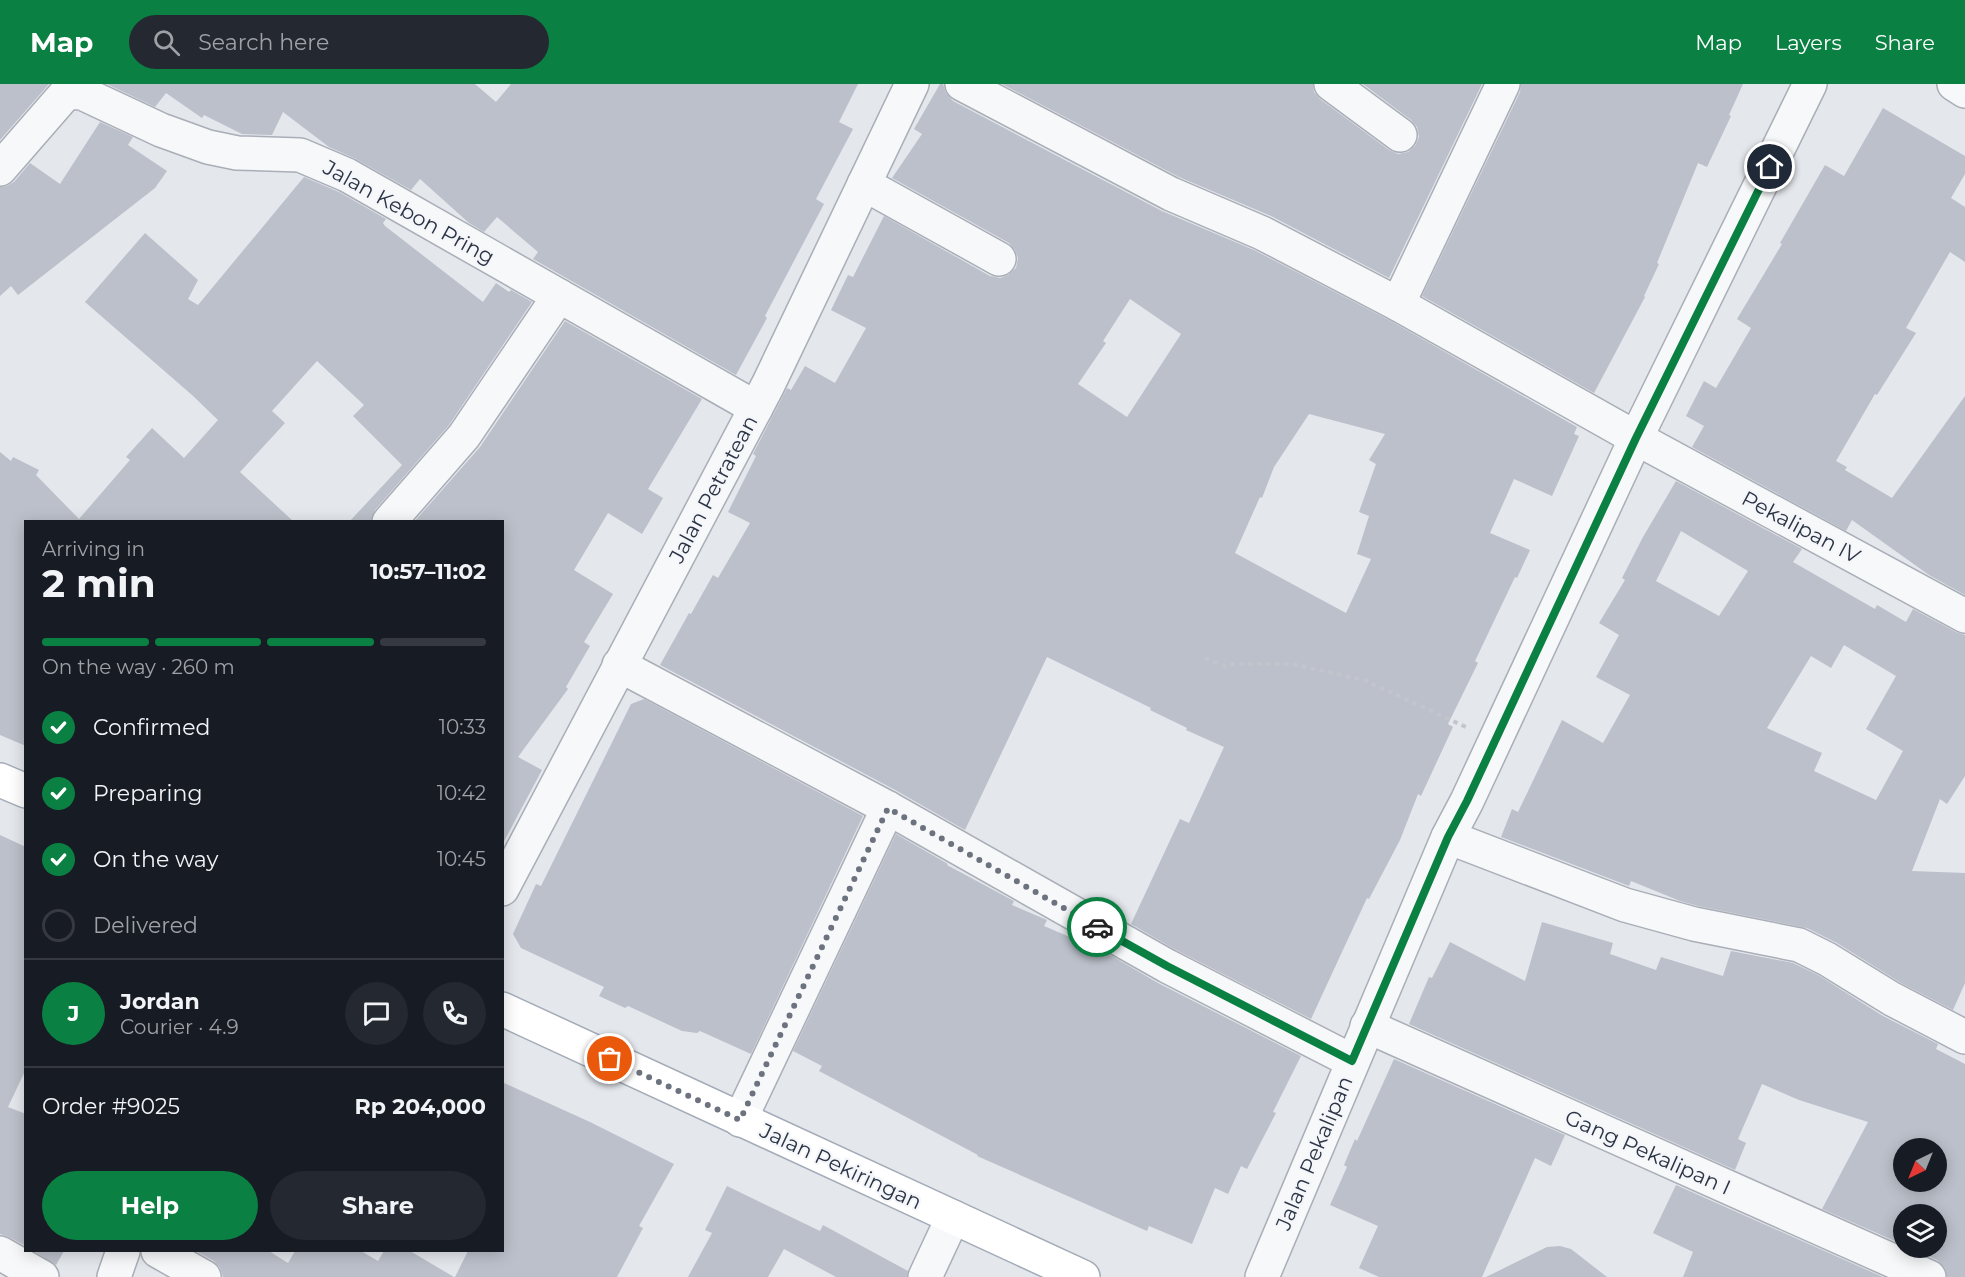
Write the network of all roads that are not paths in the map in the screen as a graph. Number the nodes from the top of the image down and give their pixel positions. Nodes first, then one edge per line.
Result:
1 (912, 84) edge
2 (962, 84) edge
3 (1331, 84) edge
4 (1503, 84) edge
5 (1810, 84) edge
6 (1954, 84) edge
7 (68, 88) edge
8 (1965, 92) edge
9 (1400, 135) dead end
10 (0, 170) edge
11 (864, 184) junction
12 (999, 259) dead end
13 (559, 296) junction
14 (1398, 304) junction
15 (756, 408) junction
16 (1636, 438) junction
17 (391, 520) edge
18 (1965, 615) edge
19 (619, 665) junction
20 (0, 780) edge
21 (24, 790) edge
22 (888, 808) junction
23 (1448, 837) junction
24 (504, 885) edge
25 (504, 1010) edge
26 (1367, 1026) junction
27 (1965, 1037) edge
28 (1352, 1061) junction
29 (740, 1120) junction
30 (953, 1217) junction
31 (123, 1252) edge
32 (160, 1252) edge
33 (0, 1253) edge
34 (42, 1277) edge
35 (114, 1277) edge
36 (204, 1277) edge
37 (925, 1277) edge
38 (1083, 1277) edge
39 (1262, 1277) edge
40 (1929, 1277) edge

1 - 11 street, Jalan Petratean
2 - 14 street, Pekalipan IV
3 - 9 street
4 - 14 street
5 - 16 street, Jalan Pekalipan
6 - 8 street
7 - 10 street, Jalan Kebon Pring
7 - 13 street, Jalan Kebon Pring
11 - 12 street
11 - 15 street, Jalan Petratean
13 - 15 street, Jalan Kebon Pring
13 - 17 street
14 - 16 street, Pekalipan IV
15 - 19 street, Jalan Petratean
16 - 18 street, Pekalipan IV
16 - 23 street, Jalan Pekalipan
19 - 22 street
19 - 24 street, Jalan Petratean
20 - 21 main road
22 - 28 street
22 - 29 street
23 - 26 street, Jalan Pekalipan
23 - 27 street
25 - 29 main road, Jalan Pekiringan
26 - 28 street, Jalan Pekalipan
26 - 40 street, Gang Pekalipan I
28 - 39 street, Jalan Pekalipan
29 - 30 main road, Jalan Pekiringan
30 - 37 street
30 - 38 main road, Jalan Pekiringan
31 - 35 street
32 - 36 street
33 - 34 street

